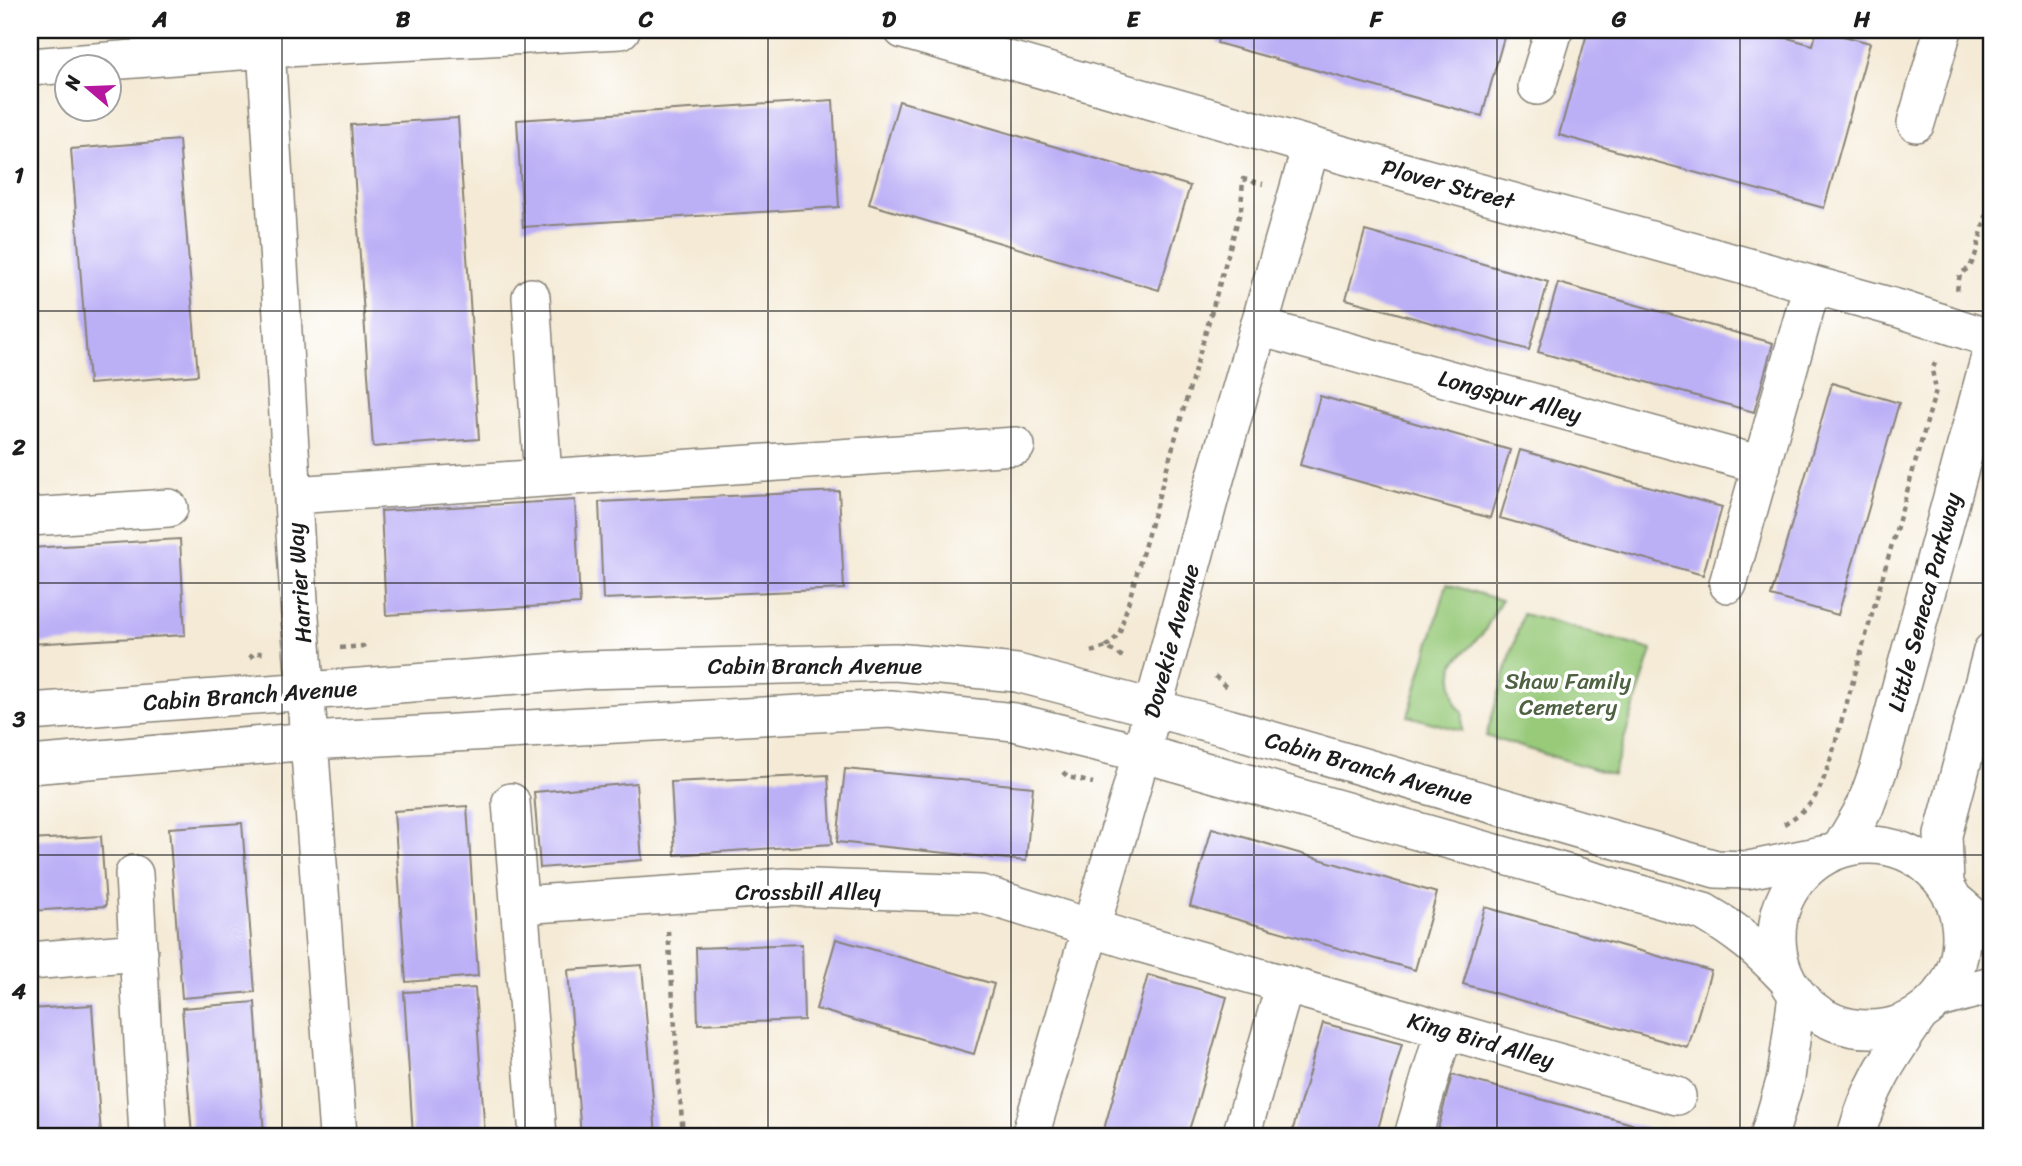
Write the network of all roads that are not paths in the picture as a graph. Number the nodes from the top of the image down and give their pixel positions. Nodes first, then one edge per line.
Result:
1 (621, 30) edge
2 (904, 30) edge
3 (1554, 30) edge
4 (1943, 30) edge
5 (265, 39) edge
6 (30, 66) edge
7 (1538, 86) dead end
8 (1916, 123) dead end
9 (1311, 146) junction
10 (1812, 285) junction
11 (531, 297) dead end
12 (1259, 327) junction
13 (1992, 340) edge
14 (1992, 349) edge
15 (1016, 446) dead end
16 (1762, 465) junction
17 (543, 478) junction
18 (293, 495) junction
19 (169, 508) dead end
20 (30, 517) edge
21 (1728, 584) dead end
22 (1992, 651) edge
23 (306, 690) junction
24 (1153, 707) junction
25 (30, 712) edge
26 (310, 741) junction
27 (1141, 753) junction
28 (30, 765) edge
29 (511, 802) dead end
30 (1833, 851) junction
31 (134, 874) dead end
32 (1950, 892) junction
33 (520, 905) junction
34 (1090, 928) junction
35 (1992, 933) edge
36 (139, 952) junction
37 (30, 961) edge
38 (1285, 984) junction
39 (1792, 987) junction
40 (1992, 988) edge
41 (1928, 1007) junction
42 (1444, 1030) junction
43 (1677, 1096) dead end
44 (148, 1136) edge
45 (338, 1136) edge
46 (538, 1136) edge
47 (1030, 1136) edge
48 (1241, 1136) edge
49 (1413, 1136) edge
50 (1769, 1136) edge
51 (1856, 1136) edge

1 - 5 street
2 - 9 street, Plover Street
3 - 7 street
4 - 8 street
5 - 6 street
5 - 18 street, Harrier Way
9 - 10 street, Plover Street
9 - 12 street, Dovekie Avenue
10 - 13 street, Plover Street
10 - 16 street
11 - 17 street
12 - 16 street, Longspur Alley
12 - 24 street, Dovekie Avenue
14 - 30 street, Little Seneca Parkway
15 - 17 street
16 - 21 street
17 - 18 street
18 - 23 street, Harrier Way
19 - 20 street
22 - 32 street
23 - 24 street, Cabin Branch Avenue
23 - 25 street, Cabin Branch Avenue
23 - 26 street, Harrier Way
24 - 27 street, Dovekie Avenue
24 - 30 street, Cabin Branch Avenue
26 - 27 street, Cabin Branch Avenue
26 - 28 street, Cabin Branch Avenue
26 - 45 street, Harrier Way
27 - 34 street, Dovekie Avenue
27 - 39 street, Cabin Branch Avenue
29 - 33 street
30 - 32 street
30 - 39 street
31 - 36 street
32 - 35 street
32 - 41 street
33 - 34 street, Crossbill Alley
33 - 46 street
34 - 38 street, King Bird Alley
34 - 47 street, Dovekie Avenue
36 - 37 street
36 - 44 street
38 - 42 street, King Bird Alley
38 - 48 street
39 - 41 street
39 - 50 street
40 - 41 street
41 - 51 street
42 - 43 street, King Bird Alley
42 - 49 street

